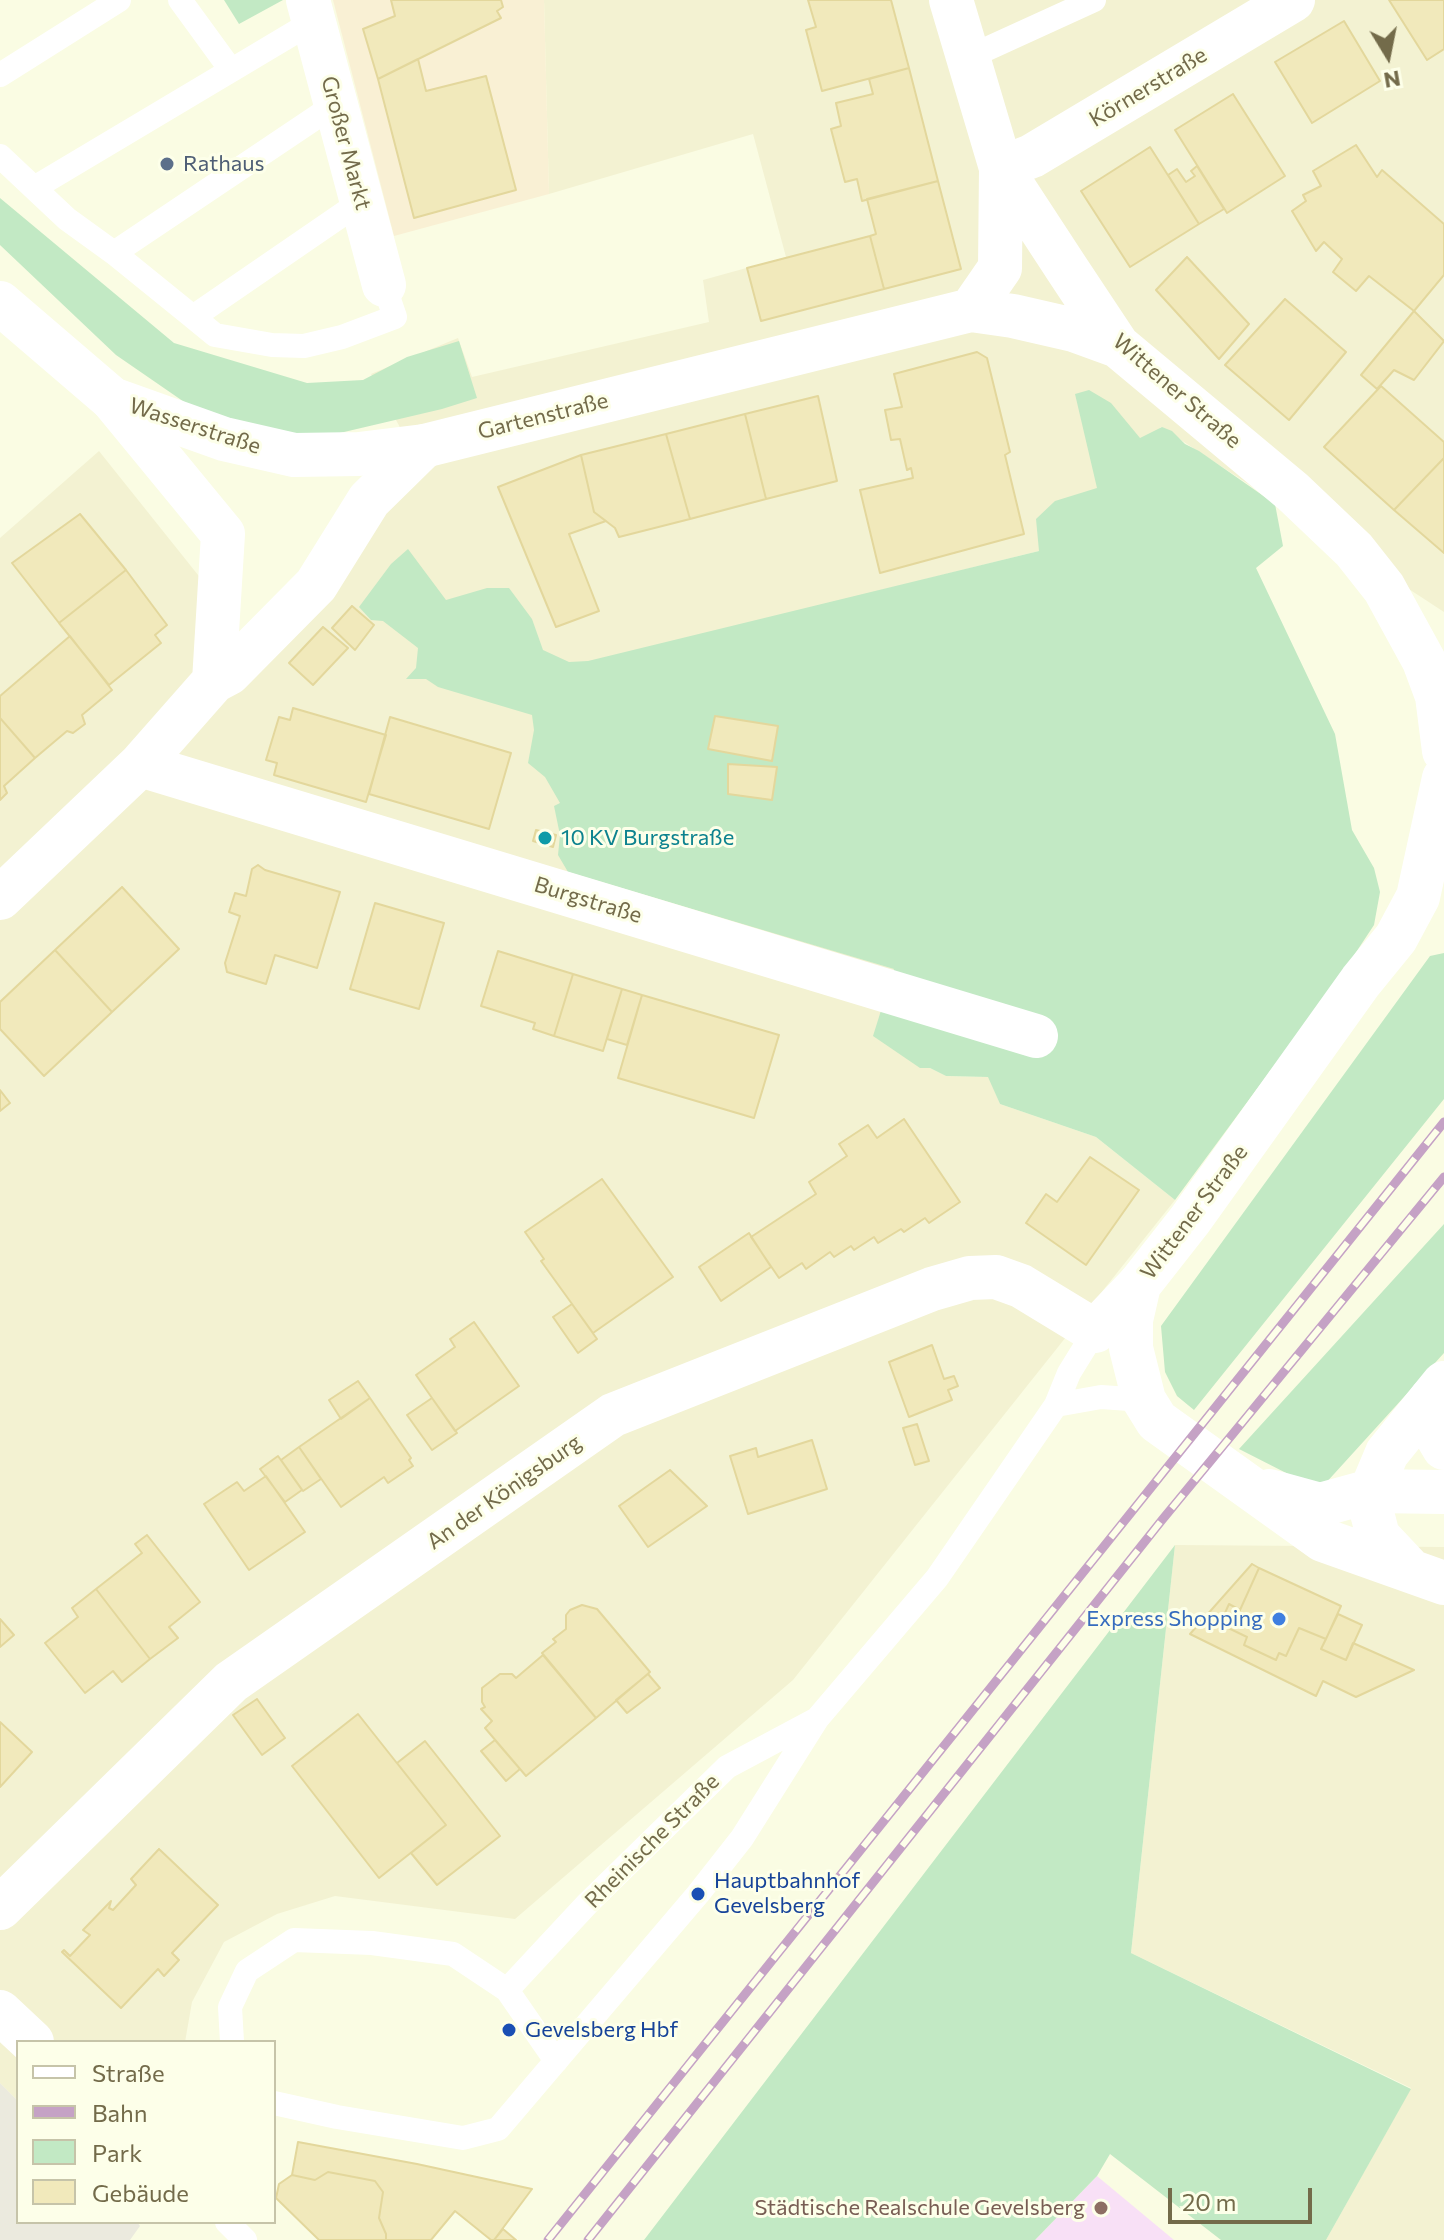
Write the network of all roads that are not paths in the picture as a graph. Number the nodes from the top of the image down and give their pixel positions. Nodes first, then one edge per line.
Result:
1 (119, 0) edge
2 (180, 0) edge
3 (951, 0) edge
4 (1094, 0) edge
5 (1269, 6) edge
6 (311, 10) edge
7 (967, 58) junction
8 (231, 70) junction
9 (0, 75) edge
10 (336, 104) junction
11 (0, 156) edge
12 (1001, 168) junction
13 (34, 188) junction
14 (362, 201) junction
15 (114, 253) junction
16 (384, 285) joint
17 (0, 303) edge
18 (971, 310) junction
19 (193, 317) junction
20 (1118, 346) junction
21 (112, 399) junction
22 (424, 446) junction
23 (214, 681) junction
24 (1444, 751) edge
25 (140, 765) junction
26 (1444, 778) edge
27 (0, 898) edge
28 (1444, 922) edge
29 (1396, 938) junction
30 (1036, 1036) dead end
31 (1139, 1285) junction
32 (1095, 1331) junction
33 (1437, 1391) edge
34 (1144, 1400) junction
35 (1056, 1405) junction
36 (1444, 1448) edge
37 (1244, 1484) junction
38 (1371, 1491) junction
39 (1444, 1492) edge
40 (1427, 1576) edge
41 (817, 1719) junction
42 (0, 1908) edge
43 (507, 1990) junction
44 (0, 2012) edge
45 (30, 2040) edge
46 (232, 2040) edge
47 (556, 2061) junction
48 (276, 2103) edge
49 (229, 2224) edge
50 (245, 2240) edge

1 - 9 lane
2 - 8 lane
3 - 7 street, Wittener Straße
4 - 7 lane
5 - 12 street, Körnerstraße
6 - 8 lane
6 - 10 street, Großer Markt
7 - 12 street, Wittener Straße
8 - 13 lane
10 - 14 street, Großer Markt
10 - 15 lane
11 - 13 lane
12 - 18 street
12 - 20 street, Wittener Straße
13 - 15 lane
14 - 16 street, Großer Markt
14 - 19 lane
15 - 19 lane
16 - 19 lane
17 - 21 street, Wasserstraße
18 - 20 street, Gartenstraße
18 - 22 street, Gartenstraße
20 - 24 street, Wittener Straße
21 - 22 street, Wasserstraße
21 - 23 street
22 - 23 street
23 - 25 street
25 - 27 street
25 - 30 street, Burgstraße
26 - 29 street, Wittener Straße
28 - 29 street, Wittener Straße
29 - 31 street, Wittener Straße
31 - 32 street, Rheinische Straße
31 - 34 street, Wittener Straße
32 - 35 lane, Rheinische Straße
32 - 42 street, An der Königsburg
33 - 36 street
33 - 38 street
34 - 35 lane
34 - 37 street, Wittener Straße
35 - 41 lane, Rheinische Straße
37 - 38 street, Wittener Straße
37 - 40 street, Wittener Straße
38 - 39 street
38 - 40 street, Wittener Straße
41 - 43 lane, Rheinische Straße
41 - 47 lane, Rheinische Straße
43 - 46 lane
43 - 47 lane
44 - 45 street
47 - 48 lane, Rheinische Straße
49 - 50 lane

